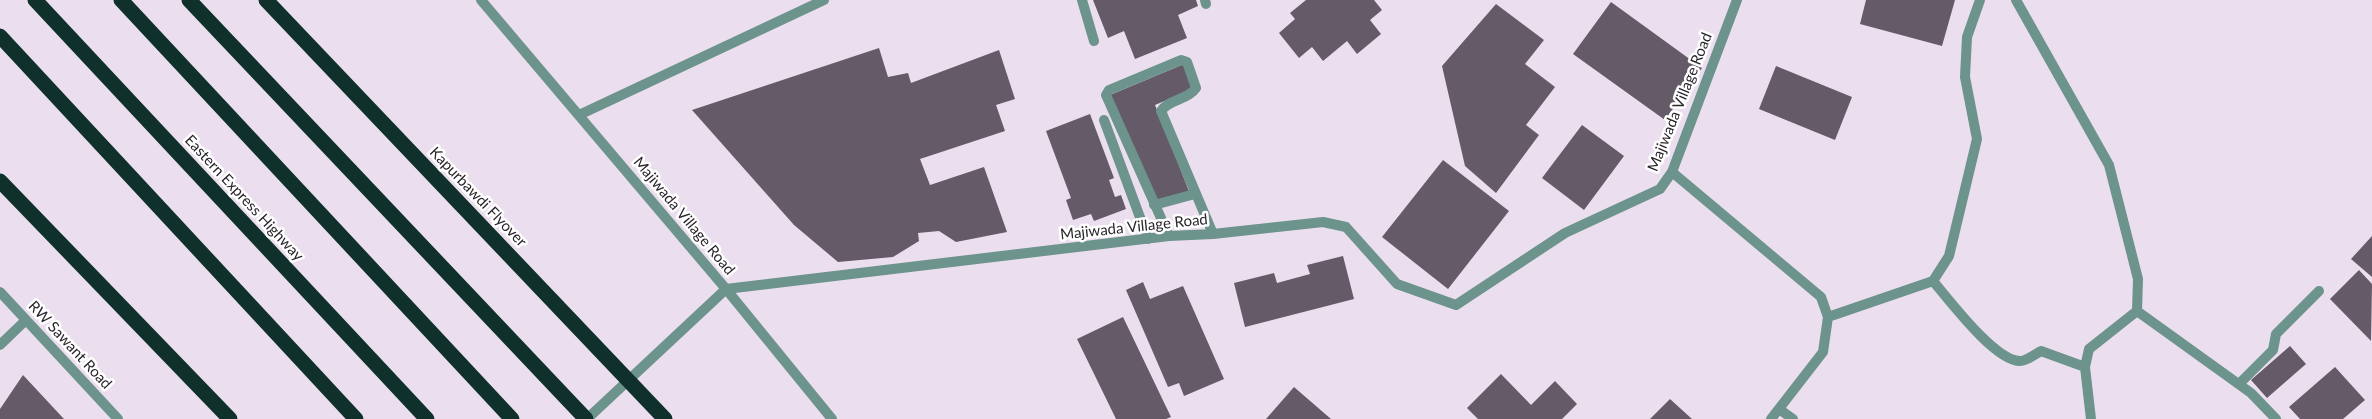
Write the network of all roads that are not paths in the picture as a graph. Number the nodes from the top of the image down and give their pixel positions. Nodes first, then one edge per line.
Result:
1 (35, 0) edge
2 (121, 0) edge
3 (189, 0) edge
4 (266, 0) edge
5 (481, 0) edge
6 (824, 0) edge
7 (1082, 0) edge
8 (1737, 0) edge
9 (1980, 0) edge
10 (2016, 0) edge
11 (0, 36) edge
12 (1094, 41) dead end
13 (579, 115) junction
14 (1104, 120) dead end
15 (1672, 172) junction
16 (0, 181) edge
17 (1194, 194) junction
18 (1154, 205) junction
19 (1213, 234) junction
20 (1169, 236) junction
21 (1148, 239) junction
22 (1933, 281) junction
23 (726, 288) junction
24 (2319, 291) dead end
25 (0, 292) edge
26 (2138, 311) junction
27 (1828, 317) junction
28 (26, 320) junction
29 (0, 344) edge
30 (2085, 367) junction
31 (2239, 384) junction
32 (1779, 409) junction
33 (118, 419) edge
34 (230, 419) edge
35 (356, 419) edge
36 (428, 419) edge
37 (512, 419) edge
38 (586, 419) edge
39 (665, 419) edge
40 (832, 419) edge
41 (1771, 419) edge
42 (1793, 419) edge
43 (2091, 419) edge
44 (2276, 419) edge

1 - 36 highway, Eastern Express Highway
2 - 37 highway
3 - 38 highway
4 - 39 highway, Kapurbawdi Flyover, bridge
5 - 13 street, Majiwada Village Road
6 - 13 street
7 - 12 street
8 - 15 street, Majiwada Village Road
9 - 22 street
10 - 26 street
11 - 35 highway
13 - 23 street, Majiwada Village Road
14 - 21 street
15 - 19 street, Majiwada Village Road
15 - 27 street
16 - 34 highway
17 - 18 street
17 - 18 street
17 - 19 street
18 - 20 street
19 - 20 street, Majiwada Village Road
20 - 21 street, Majiwada Village Road
21 - 23 street, Majiwada Village Road
22 - 27 street
22 - 30 street
23 - 38 street
23 - 40 street
24 - 31 street
25 - 28 street, RW Sawant Road
26 - 30 street
26 - 31 street
27 - 32 street
28 - 29 street
28 - 33 street, RW Sawant Road
30 - 43 street
31 - 44 street
32 - 41 street
32 - 42 street

